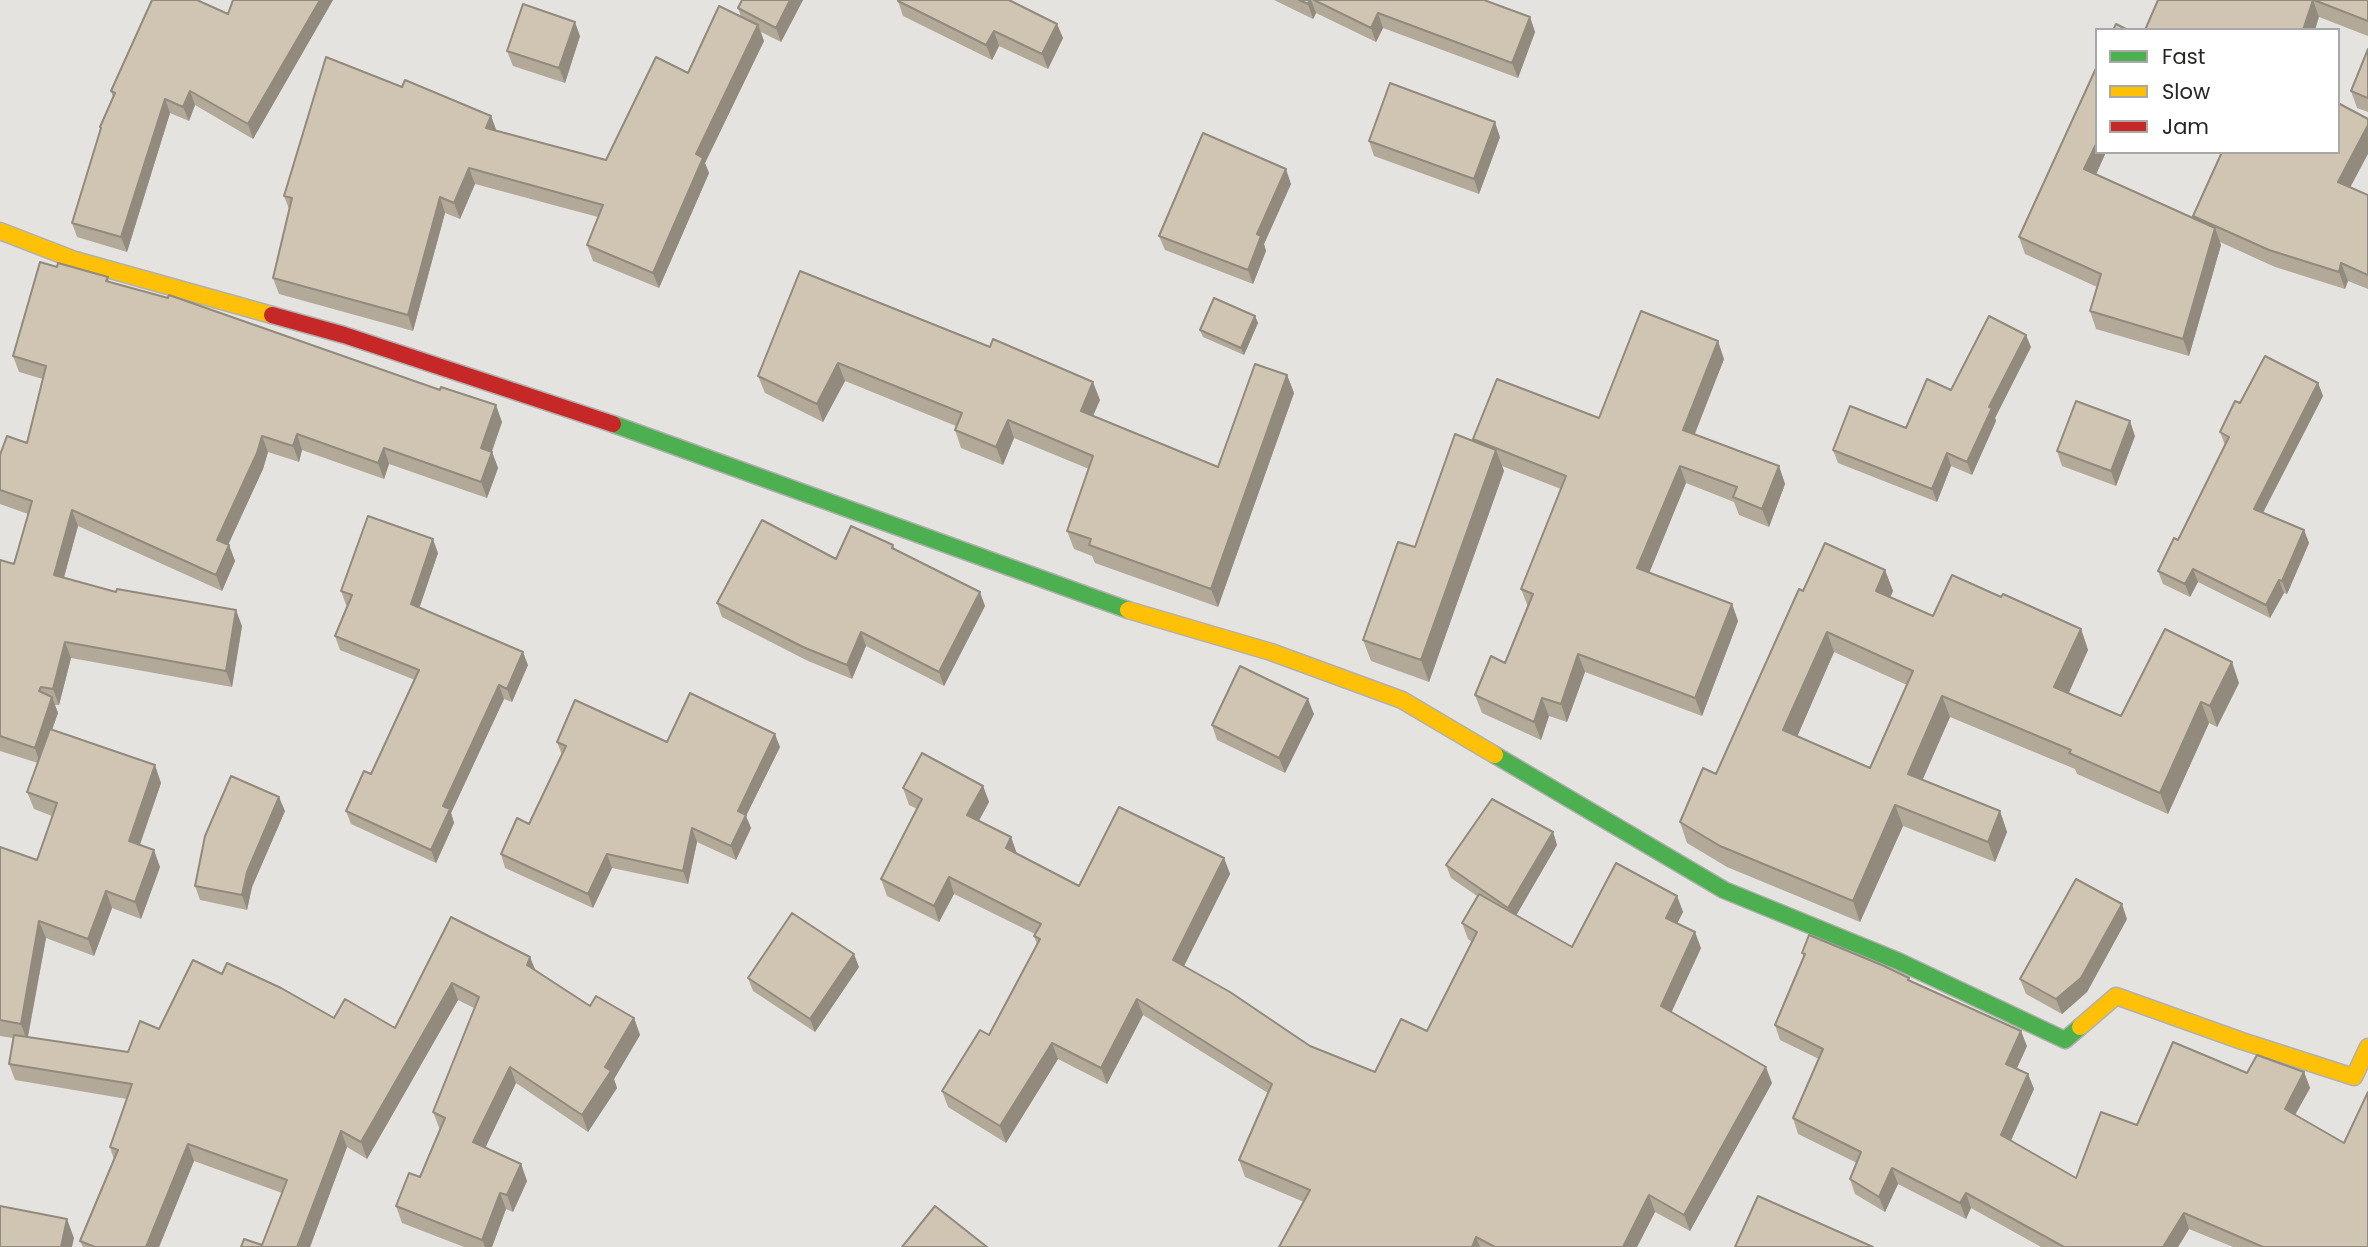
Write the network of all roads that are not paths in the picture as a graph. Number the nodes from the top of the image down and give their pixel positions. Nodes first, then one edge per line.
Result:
1 (0, 231) edge
2 (2368, 1047) edge

1 - 2 street

